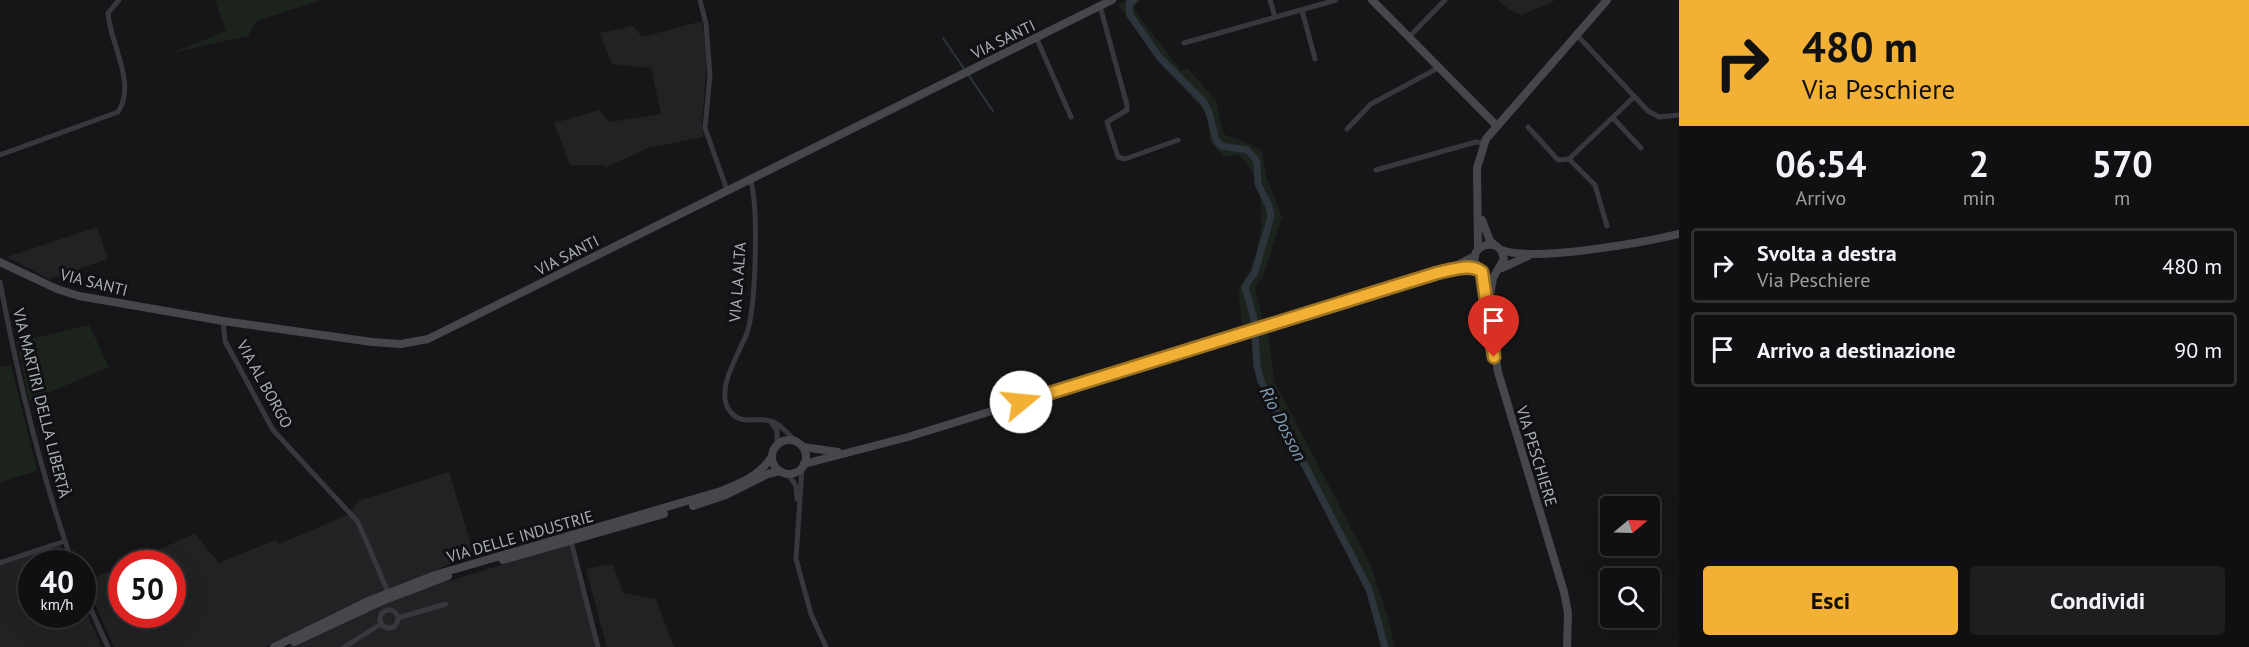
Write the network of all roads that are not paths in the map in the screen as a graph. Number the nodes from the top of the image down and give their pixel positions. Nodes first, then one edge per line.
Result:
1 (119, 0) edge
2 (700, 0) edge
3 (1112, 0) edge
4 (1270, 0) edge
5 (1336, 0) edge
6 (1372, 0) edge
7 (1445, 0) edge
8 (1607, 0) edge
9 (1100, 6) junction
10 (1302, 10) junction
11 (1275, 17) junction
12 (1576, 34) junction
13 (1410, 36) junction
14 (1036, 37) junction
15 (1184, 43) dead end
16 (1315, 59) dead end
17 (1440, 68) junction
18 (1634, 97) junction
19 (1679, 115) edge
20 (1071, 117) dead end
21 (1613, 118) junction
22 (1496, 125) junction
23 (1528, 127) dead end
24 (1347, 129) dead end
25 (1178, 140) dead end
26 (1484, 143) junction
27 (1641, 148) dead end
28 (0, 155) edge
29 (1569, 159) junction
30 (1376, 170) dead end
31 (750, 178) junction
32 (727, 190) junction
33 (1479, 204) junction
34 (1607, 226) dead end
35 (1679, 234) edge
36 (1493, 245) junction
37 (1501, 250) junction
38 (1476, 252) junction
39 (1538, 253) junction
40 (0, 262) edge
41 (1499, 270) junction
42 (1480, 271) junction
43 (1437, 273) junction
44 (0, 282) edge
45 (1489, 305) junction
46 (223, 321) junction
47 (770, 421) junction
48 (796, 441) junction
49 (777, 444) junction
50 (803, 447) junction
51 (866, 449) junction
52 (772, 456) junction
53 (803, 466) junction
54 (784, 473) junction
55 (797, 519) junction
56 (65, 541) junction
57 (571, 541) junction
58 (68, 550) edge
59 (0, 563) edge
60 (388, 592) junction
61 (446, 604) dead end
62 (398, 618) junction
63 (96, 621) edge
64 (381, 624) junction
65 (108, 647) edge
66 (274, 647) edge
67 (285, 647) edge
68 (344, 647) edge
69 (598, 647) edge
70 (826, 647) edge
71 (1567, 647) edge

1 - 28 street
2 - 32 street
3 - 9 street, VIA SANTI
4 - 11 street
5 - 10 street
6 - 13 street
7 - 13 street
8 - 12 street
9 - 14 street, VIA SANTI
9 - 25 street
10 - 11 street
10 - 16 street
11 - 15 street
12 - 18 street
12 - 22 street
13 - 17 street
14 - 20 street
14 - 31 street, VIA SANTI
17 - 22 street
17 - 24 street
18 - 19 street
18 - 21 street
21 - 27 street
21 - 29 street
22 - 26 street
23 - 29 street
26 - 30 street
26 - 33 street
29 - 34 street
31 - 32 street, VIA SANTI
31 - 47 street, VIA LA ALTA
32 - 46 street, VIA SANTI
33 - 36 street
33 - 38 street
35 - 39 street
36 - 37 street
36 - 38 street
37 - 39 street
37 - 41 street
38 - 42 street
38 - 43 street
39 - 41 street
40 - 46 street, VIA SANTI
41 - 42 street
41 - 45 street
42 - 43 street
42 - 45 street, VIA PESCHIERE
43 - 51 street
44 - 56 street, VIA MARTIRI DELLA LIBERTÀ
45 - 71 street, VIA PESCHIERE
46 - 60 street, VIA AL BORGO
47 - 48 street
47 - 49 street
48 - 49 street
48 - 50 street
49 - 52 street
50 - 51 street
50 - 53 street
51 - 53 street
52 - 54 street
52 - 60 street, VIA DELLE INDUSTRIE
53 - 54 street
53 - 55 street
54 - 55 street
54 - 57 street, VIA DELLE INDUSTRIE
55 - 70 street
56 - 58 street, VIA MARTIRI DELLA LIBERTÀ
56 - 59 street
57 - 67 street, VIA DELLE INDUSTRIE
57 - 69 street
60 - 66 street, VIA DELLE INDUSTRIE
61 - 62 street
62 - 64 street
62 - 64 street
63 - 65 street
64 - 68 street

